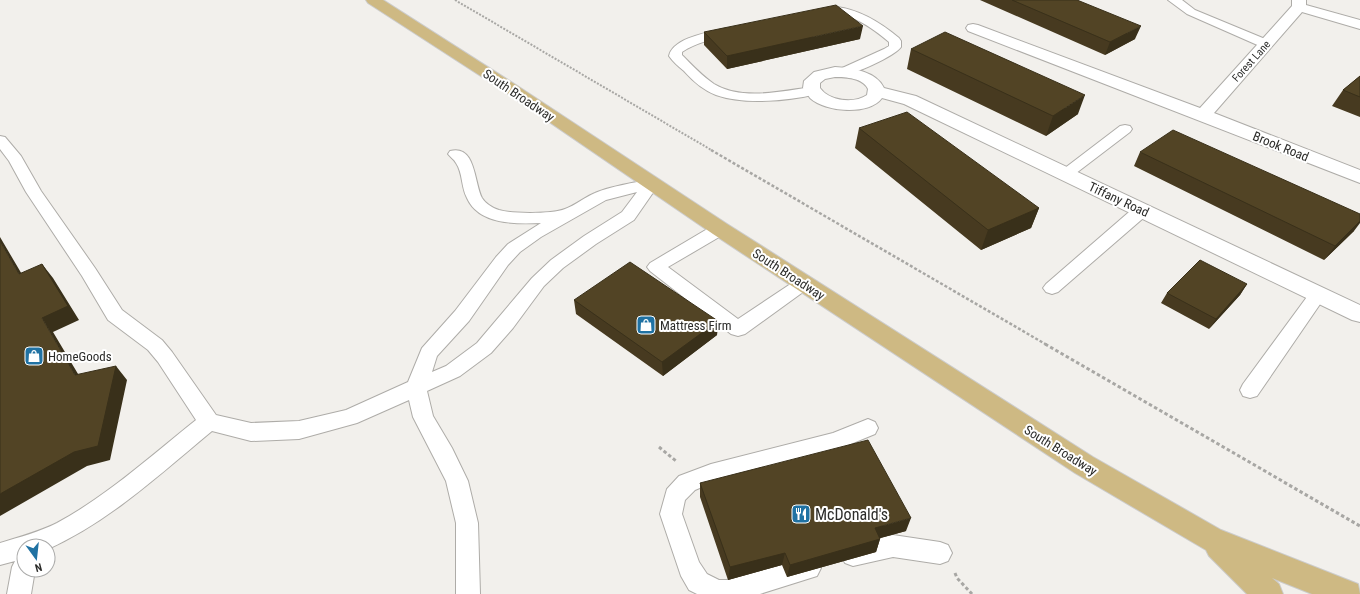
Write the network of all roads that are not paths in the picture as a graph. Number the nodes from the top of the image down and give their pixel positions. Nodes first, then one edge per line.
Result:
1 (373, 0) edge
2 (1174, 0) edge
3 (1299, 4) edge
4 (806, 15) edge
5 (1360, 25) edge
6 (973, 28) dead end
7 (740, 29) edge
8 (1266, 44) junction
9 (845, 72) junction
10 (812, 91) junction
11 (876, 91) junction
12 (1203, 115) junction
13 (1125, 129) dead end
14 (0, 140) edge
15 (455, 154) dead end
16 (1066, 174) junction
17 (1360, 177) edge
18 (651, 184) junction
19 (1142, 210) junction
20 (569, 214) junction
21 (720, 229) junction
22 (804, 283) junction
23 (1052, 288) dead end
24 (1318, 294) junction
25 (1360, 314) edge
26 (416, 388) junction
27 (1250, 390) dead end
28 (209, 422) junction
29 (868, 428) dead end
30 (47, 538) edge
31 (1211, 539) junction
32 (16, 549) edge
33 (940, 553) dead end
34 (0, 554) edge
35 (22, 578) edge
36 (19, 594) edge
37 (468, 594) edge
38 (1268, 594) edge
39 (1347, 594) edge

1 - 18 main road, South Broadway
2 - 8 lane
3 - 5 street, Forest Lane
3 - 8 street, Forest Lane
4 - 9 lane
6 - 12 street, Brook Road
7 - 10 lane
8 - 12 street, Forest Lane
9 - 10 street
9 - 11 street
10 - 11 street
11 - 16 street, Tiffany Road
12 - 17 street, Brook Road
13 - 16 lane
14 - 28 lane
15 - 20 lane
16 - 19 street, Tiffany Road
18 - 20 lane
18 - 21 main road, South Broadway
18 - 26 lane
19 - 23 lane
19 - 24 street, Tiffany Road
20 - 26 lane
21 - 22 main road, South Broadway
21 - 22 lane
22 - 31 main road, South Broadway
24 - 25 street, Tiffany Road
24 - 27 lane
26 - 28 lane
26 - 37 lane
28 - 30 lane
29 - 33 lane
31 - 38 main road, South Broadway
31 - 39 main road, South Broadway
32 - 34 lane
35 - 36 lane

